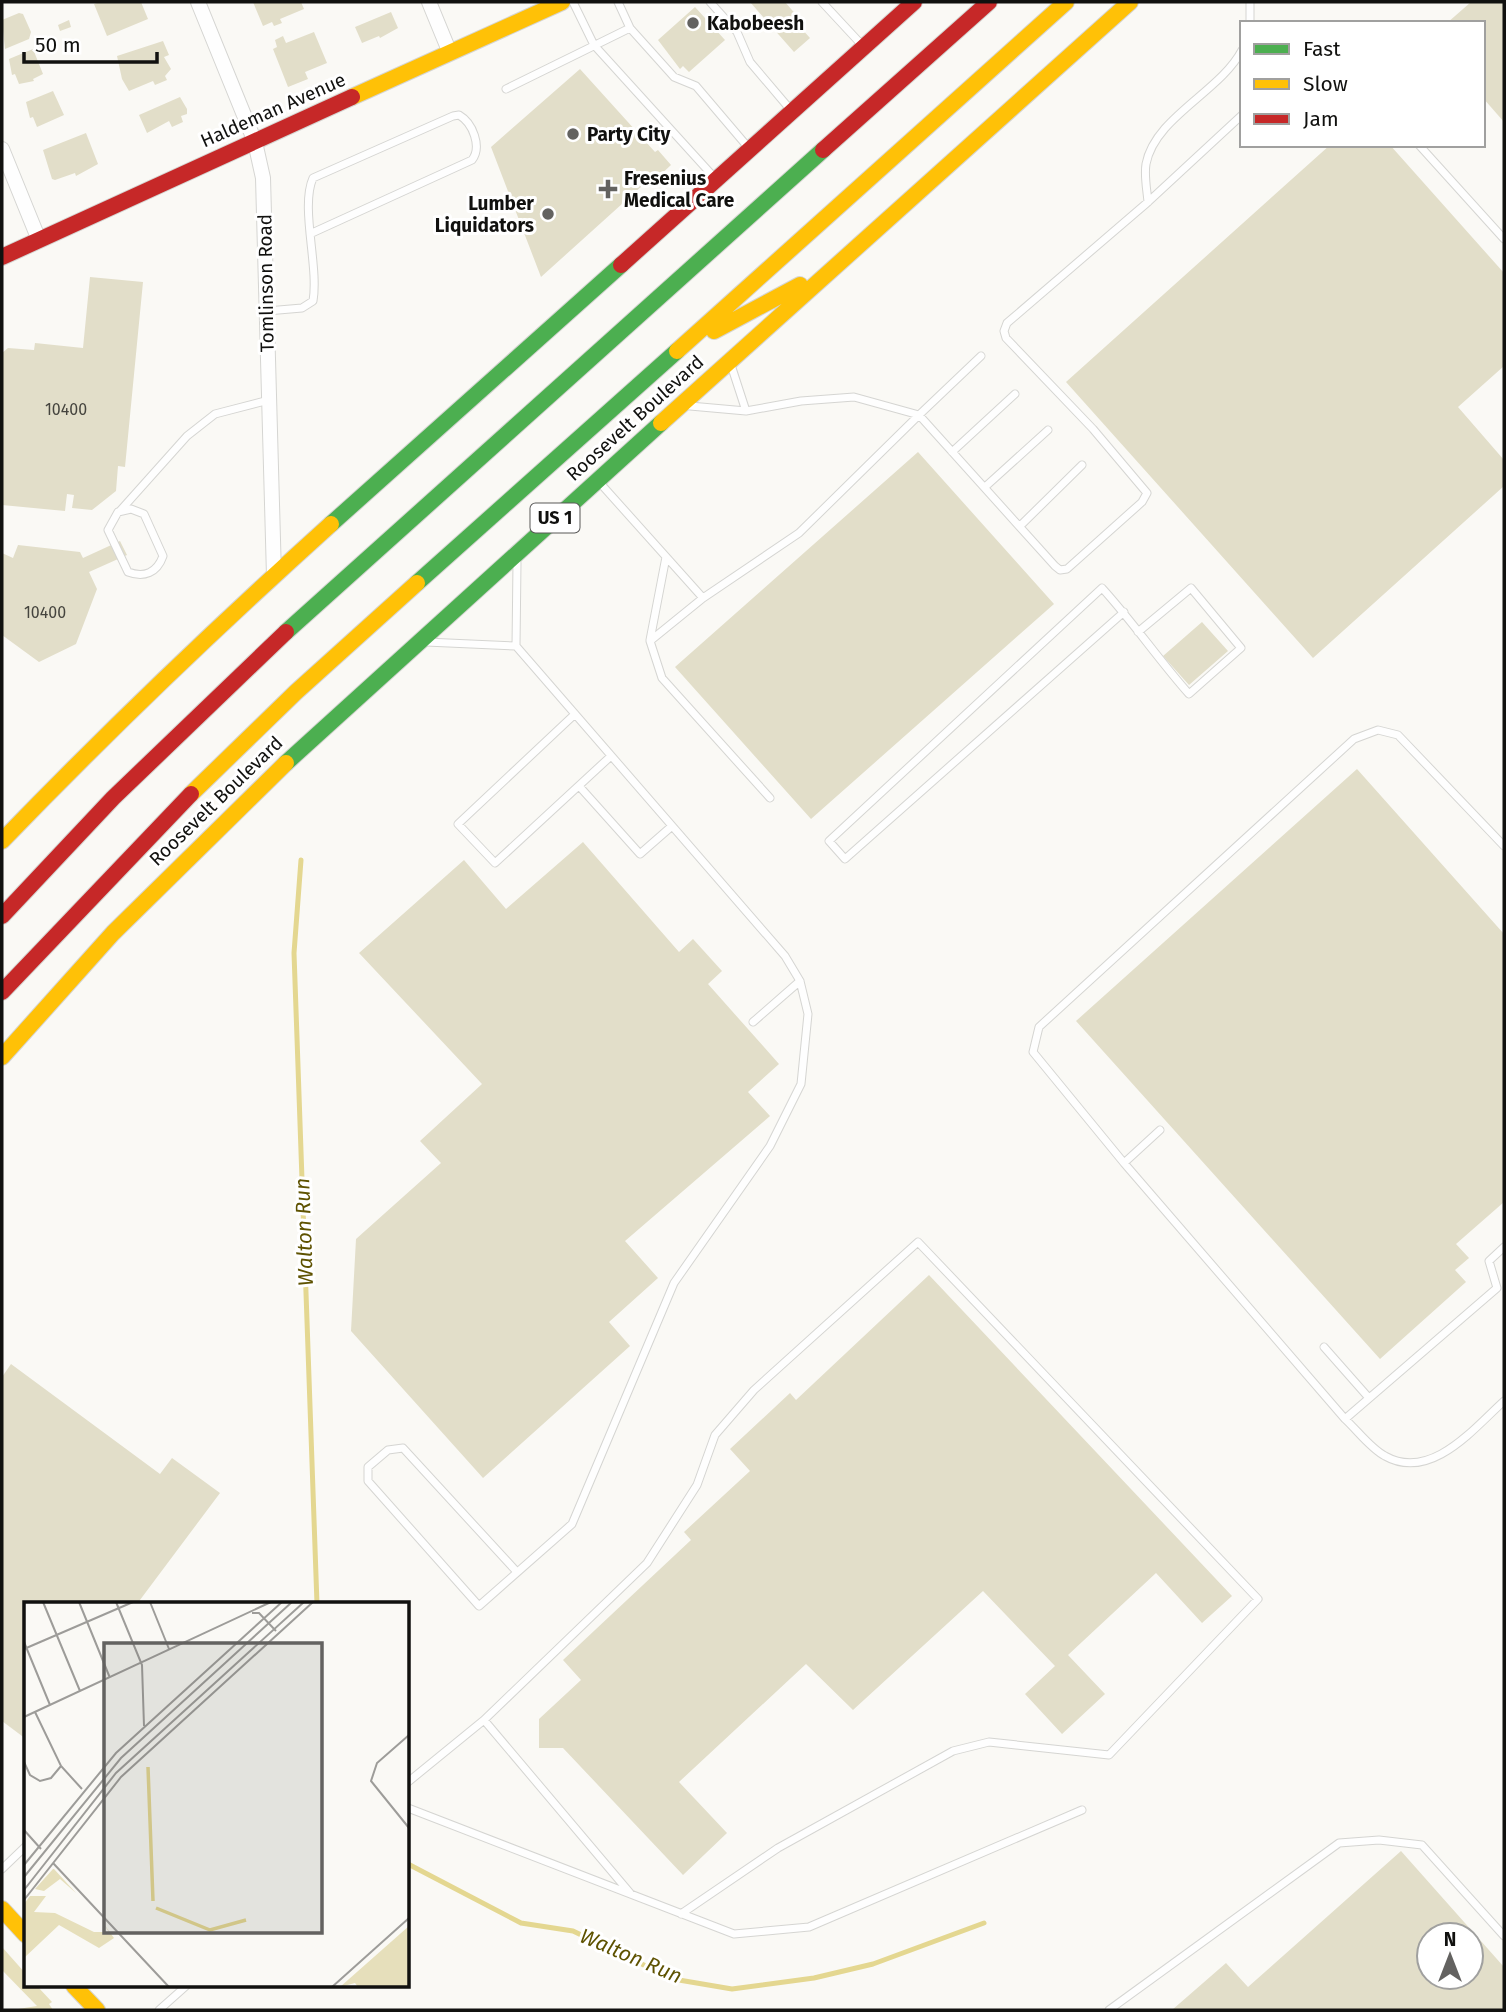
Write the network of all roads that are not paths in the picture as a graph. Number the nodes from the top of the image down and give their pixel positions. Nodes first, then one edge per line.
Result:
1 (198, 2) edge
2 (429, 2) edge
3 (562, 2) edge
4 (573, 2) edge
5 (618, 2) edge
6 (710, 2) edge
7 (822, 2) edge
8 (989, 2) edge
9 (1066, 2) edge
10 (1130, 2) edge
11 (1250, 2) edge
12 (905, 4) edge
13 (1250, 21) edge
14 (630, 28) junction
15 (594, 45) junction
16 (863, 47) junction
17 (450, 53) junction
18 (1240, 53) edge
19 (506, 89) dead end
20 (792, 111) junction
21 (1240, 117) edge
22 (255, 142) junction
23 (1421, 147) edge
24 (2, 149) edge
25 (750, 149) junction
26 (716, 179) junction
27 (1148, 202) junction
28 (312, 233) junction
29 (1504, 239) edge
30 (39, 240) junction
31 (2, 257) edge
32 (835, 267) junction
33 (267, 311) junction
34 (678, 350) junction
35 (981, 356) dead end
36 (729, 361) junction
37 (1015, 394) dead end
38 (269, 400) junction
39 (681, 405) junction
40 (746, 411) junction
41 (919, 415) junction
42 (1048, 430) dead end
43 (952, 452) junction
44 (1082, 466) dead end
45 (597, 480) junction
46 (985, 487) junction
47 (119, 512) junction
48 (1020, 526) junction
49 (517, 552) junction
50 (666, 557) junction
51 (274, 576) junction
52 (703, 598) junction
53 (1124, 612) junction
54 (1138, 632) junction
55 (650, 640) junction
56 (417, 642) junction
57 (516, 646) junction
58 (575, 714) junction
59 (611, 756) junction
60 (579, 786) junction
61 (770, 798) dead end
62 (672, 826) junction
63 (2, 841) edge
64 (1504, 846) edge
65 (2, 916) edge
66 (16, 976) junction
67 (800, 981) junction
68 (2, 992) edge
69 (2, 1002) edge
70 (753, 1022) dead end
71 (2, 1057) edge
72 (1160, 1130) dead end
73 (1124, 1163) junction
74 (1504, 1247) edge
75 (1324, 1346) dead end
76 (1369, 1398) junction
77 (1504, 1401) edge
78 (1345, 1419) junction
79 (517, 1572) junction
80 (484, 1720) junction
81 (410, 1780) edge
82 (410, 1809) edge
83 (1082, 1810) dead end
84 (24, 1848) edge
85 (2, 1869) edge
86 (631, 1894) junction
87 (2, 1909) edge
88 (681, 1914) junction
89 (24, 1933) edge
90 (1504, 1936) edge
91 (76, 1988) edge
92 (184, 1988) edge
93 (97, 2010) edge
94 (159, 2010) edge
95 (1109, 2010) edge

1 - 22 street, Tomlinson Road
2 - 17 street
3 - 17 main road, Haldeman Avenue
4 - 15 lane
5 - 14 lane
6 - 20 lane
7 - 16 lane
8 - 65 main road
9 - 34 main road, Roosevelt Boulevard / US 1
10 - 32 main road, Roosevelt Boulevard / US 1
11 - 13 lane
12 - 16 main road
14 - 15 lane
14 - 25 lane
15 - 19 lane
15 - 26 lane
16 - 20 main road
17 - 22 main road, Haldeman Avenue
18 - 27 lane
20 - 25 main road
21 - 27 lane
22 - 30 main road, Haldeman Avenue
22 - 33 street, Tomlinson Road
23 - 29 lane
24 - 30 street
25 - 26 main road
26 - 51 main road
27 - 48 lane
28 - 28 lane
28 - 33 lane
30 - 31 main road, Haldeman Avenue
32 - 34 main road
32 - 36 main road, Roosevelt Boulevard / US 1
33 - 38 street, Tomlinson Road
34 - 66 main road, Roosevelt Boulevard / US 1
35 - 41 lane
36 - 39 main road, Roosevelt Boulevard / US 1
36 - 40 lane
37 - 43 lane
38 - 47 lane
38 - 51 street, Tomlinson Road
39 - 40 lane
39 - 45 main road, Roosevelt Boulevard / US 1
40 - 41 lane
41 - 43 lane
41 - 52 lane
42 - 46 lane
43 - 46 lane
44 - 48 lane
45 - 49 main road, Roosevelt Boulevard / US 1
45 - 50 lane
46 - 48 lane
47 - 47 lane
49 - 56 main road, Roosevelt Boulevard / US 1
49 - 57 lane
50 - 52 lane
50 - 55 lane
51 - 63 main road
52 - 55 lane
53 - 53 lane
53 - 54 lane
54 - 54 lane
55 - 61 lane
56 - 57 lane
56 - 71 main road, Roosevelt Boulevard / US 1
57 - 58 lane
58 - 59 lane
58 - 60 lane
59 - 60 lane
59 - 62 lane
60 - 62 lane
62 - 67 lane
64 - 73 lane
66 - 68 main road, Roosevelt Boulevard / US 1
66 - 69 main road
67 - 70 lane
67 - 79 lane
72 - 73 lane
73 - 78 lane
74 - 76 lane
75 - 76 lane
76 - 78 lane
77 - 78 lane
79 - 79 lane
80 - 81 lane
80 - 86 lane
80 - 88 lane
82 - 86 lane
83 - 88 lane
84 - 85 lane
86 - 88 lane
87 - 89 main road
90 - 95 lane
91 - 93 main road
92 - 94 lane

